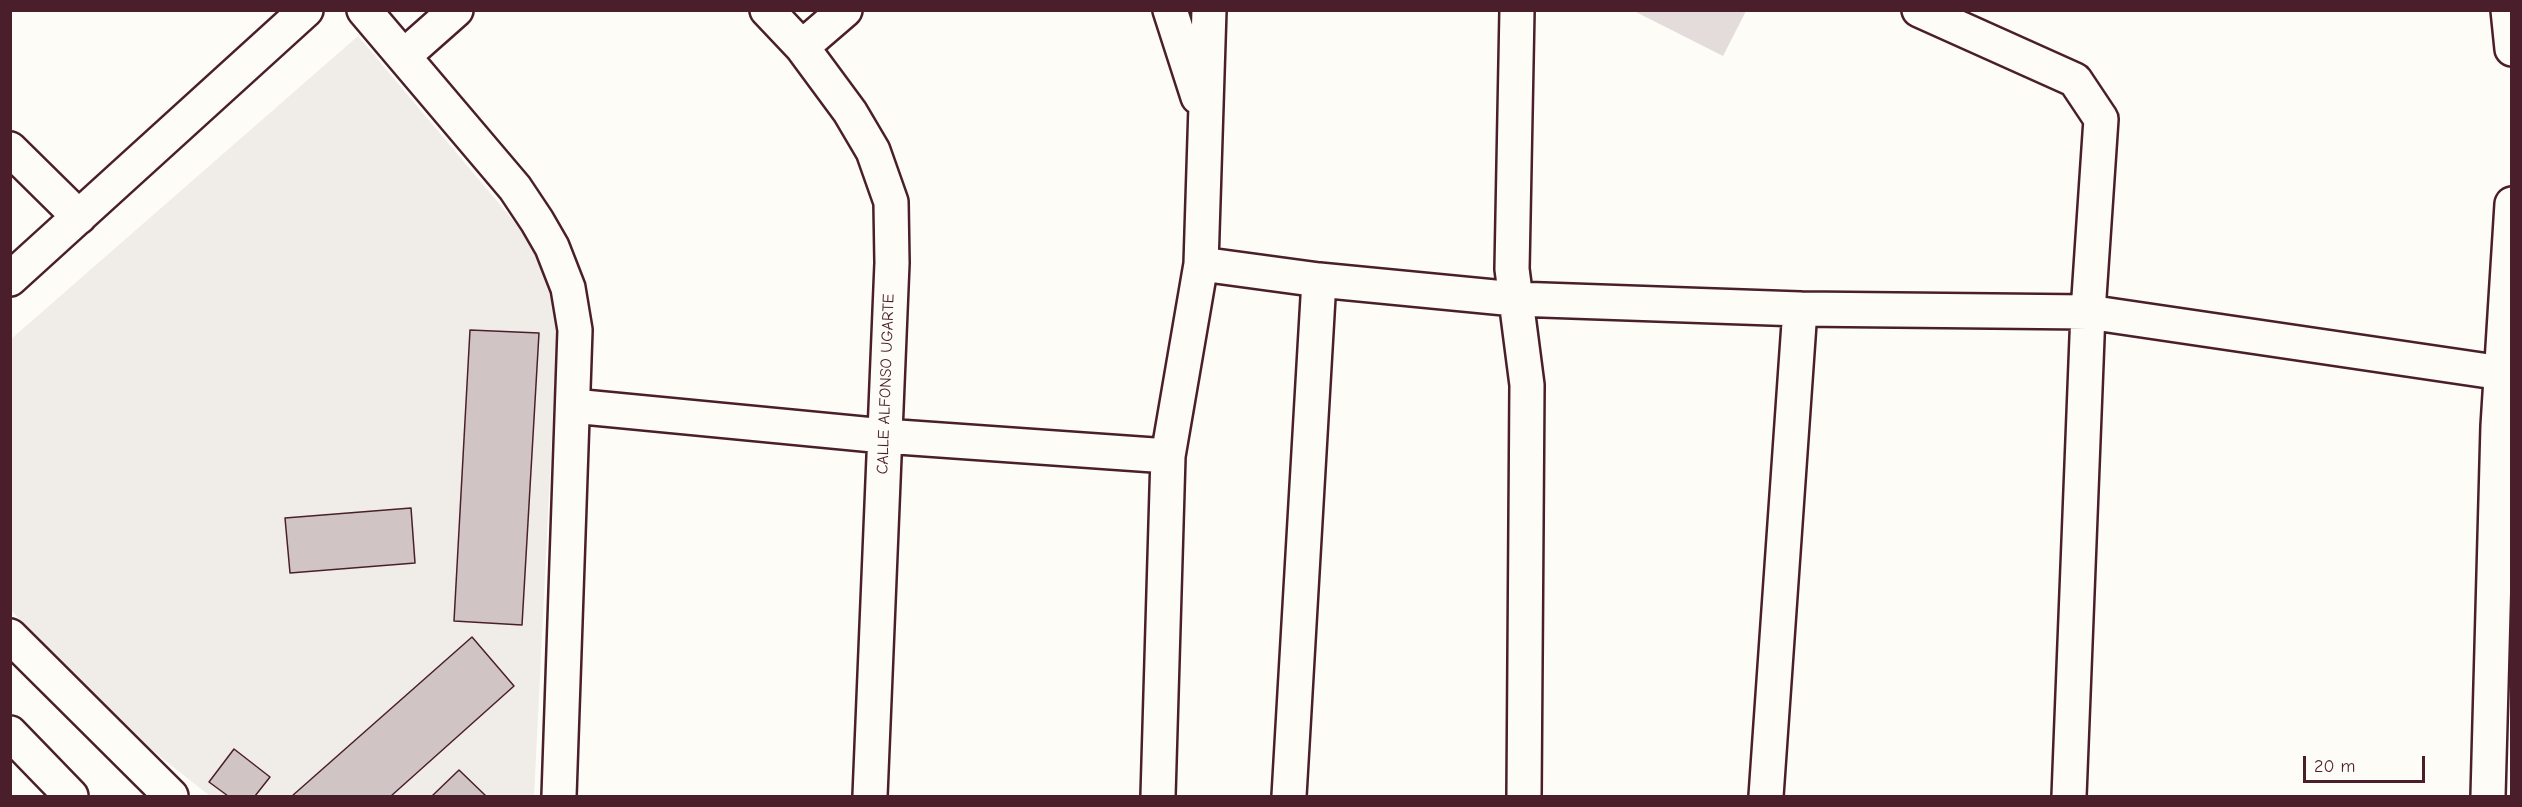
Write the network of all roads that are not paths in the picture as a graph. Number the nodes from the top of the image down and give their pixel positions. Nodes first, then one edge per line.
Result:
1 (306, 10) edge
2 (363, 10) edge
3 (456, 10) edge
4 (767, 10) edge
5 (844, 10) edge
6 (1170, 10) edge
7 (1209, 10) edge
8 (1516, 10) edge
9 (1919, 10) edge
10 (2508, 10) edge
11 (802, 47) junction
12 (2511, 49) edge
13 (404, 56) junction
14 (1205, 119) junction
15 (10, 149) edge
16 (2511, 204) edge
17 (79, 217) junction
18 (1201, 264) junction
19 (10, 279) edge
20 (1319, 280) junction
21 (1515, 299) junction
22 (1800, 309) junction
23 (2088, 312) junction
24 (2502, 373) junction
25 (573, 406) junction
26 (2505, 427) edge
27 (884, 436) junction
28 (1168, 456) junction
29 (10, 636) edge
30 (10, 733) edge
31 (71, 796) edge
32 (171, 796) edge
33 (559, 796) edge
34 (870, 796) edge
35 (1158, 796) edge
36 (1289, 796) edge
37 (1524, 796) edge
38 (1766, 796) edge
39 (2069, 796) edge
40 (2488, 796) edge

1 - 17 street
2 - 13 street
3 - 13 street
4 - 11 street, CALLE ALFONSO UGARTE
5 - 11 street
6 - 14 street
7 - 14 street
8 - 21 street
9 - 23 street
10 - 12 street
11 - 27 street, CALLE ALFONSO UGARTE
13 - 25 street
14 - 18 street
15 - 17 street
16 - 24 street
17 - 19 street
18 - 20 street
18 - 28 street
20 - 21 street
20 - 36 street
21 - 22 street
21 - 37 street
22 - 23 street
22 - 38 street
23 - 24 street
23 - 39 street
24 - 26 street
25 - 27 street
25 - 33 street
26 - 40 street
27 - 28 street
27 - 34 street, CALLE ALFONSO UGARTE
28 - 35 street
29 - 32 street
30 - 31 street

